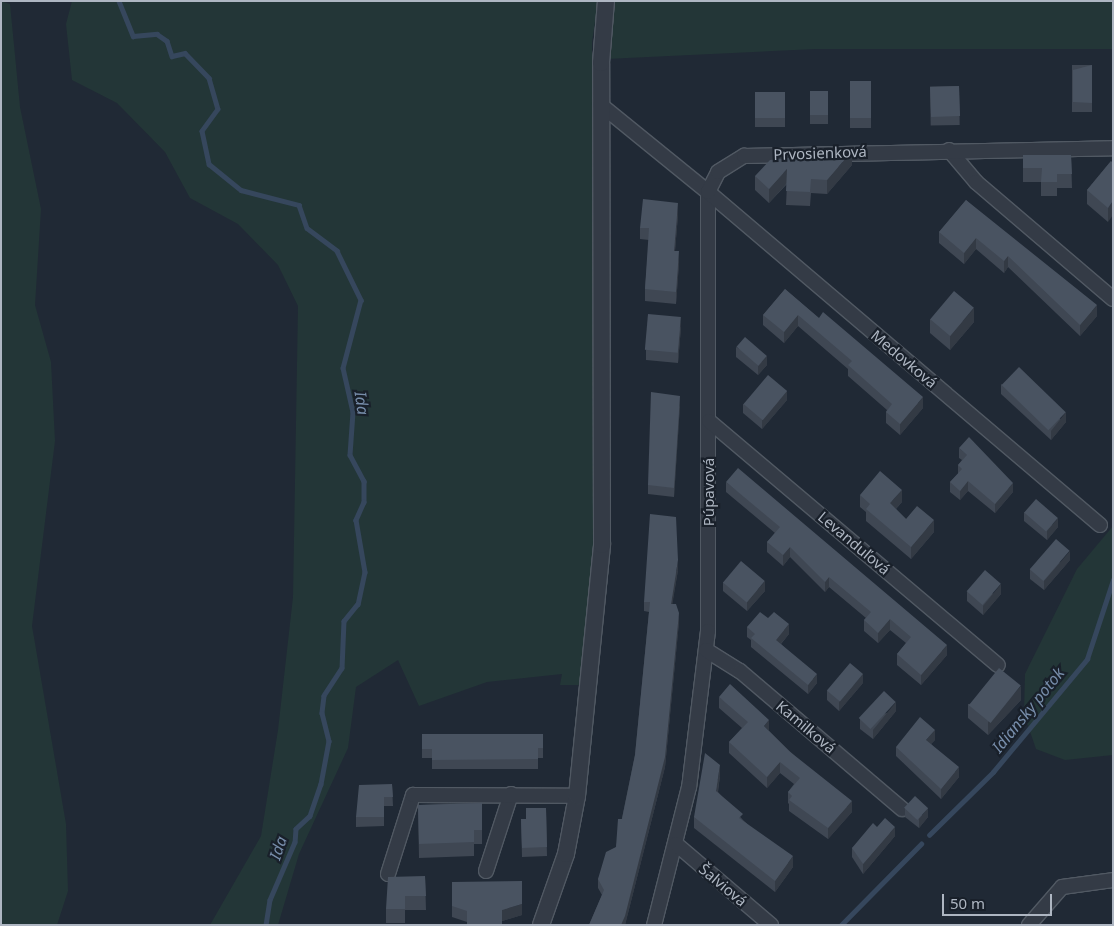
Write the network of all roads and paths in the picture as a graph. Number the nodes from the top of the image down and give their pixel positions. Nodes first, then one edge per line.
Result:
1 (606, 1) edge
2 (601, 104) junction
3 (1113, 148) edge
4 (950, 150) junction
5 (708, 192) junction
6 (1113, 299) edge
7 (709, 421) junction
8 (1100, 525) dead end
9 (706, 650) junction
10 (998, 665) dead end
11 (511, 794) junction
12 (577, 796) junction
13 (902, 809) dead end
14 (676, 844) junction
15 (486, 871) dead end
16 (388, 874) dead end
17 (1113, 880) edge
18 (542, 925) edge
19 (654, 925) edge
20 (771, 925) edge
21 (1029, 925) edge

1 - 2 street
2 - 5 street
2 - 12 street
3 - 4 street, Prvosienková
4 - 5 street, Prvosienková
4 - 6 street
5 - 7 street, Púpavová
5 - 8 street, Medovková
7 - 9 street, Púpavová
7 - 10 street, Levanduľová
9 - 13 street, Kamilková
9 - 14 street, Púpavová
11 - 12 street
11 - 15 street
11 - 16 street
12 - 18 street
14 - 19 street, Púpavová
14 - 20 street, Šalviová
17 - 21 street

